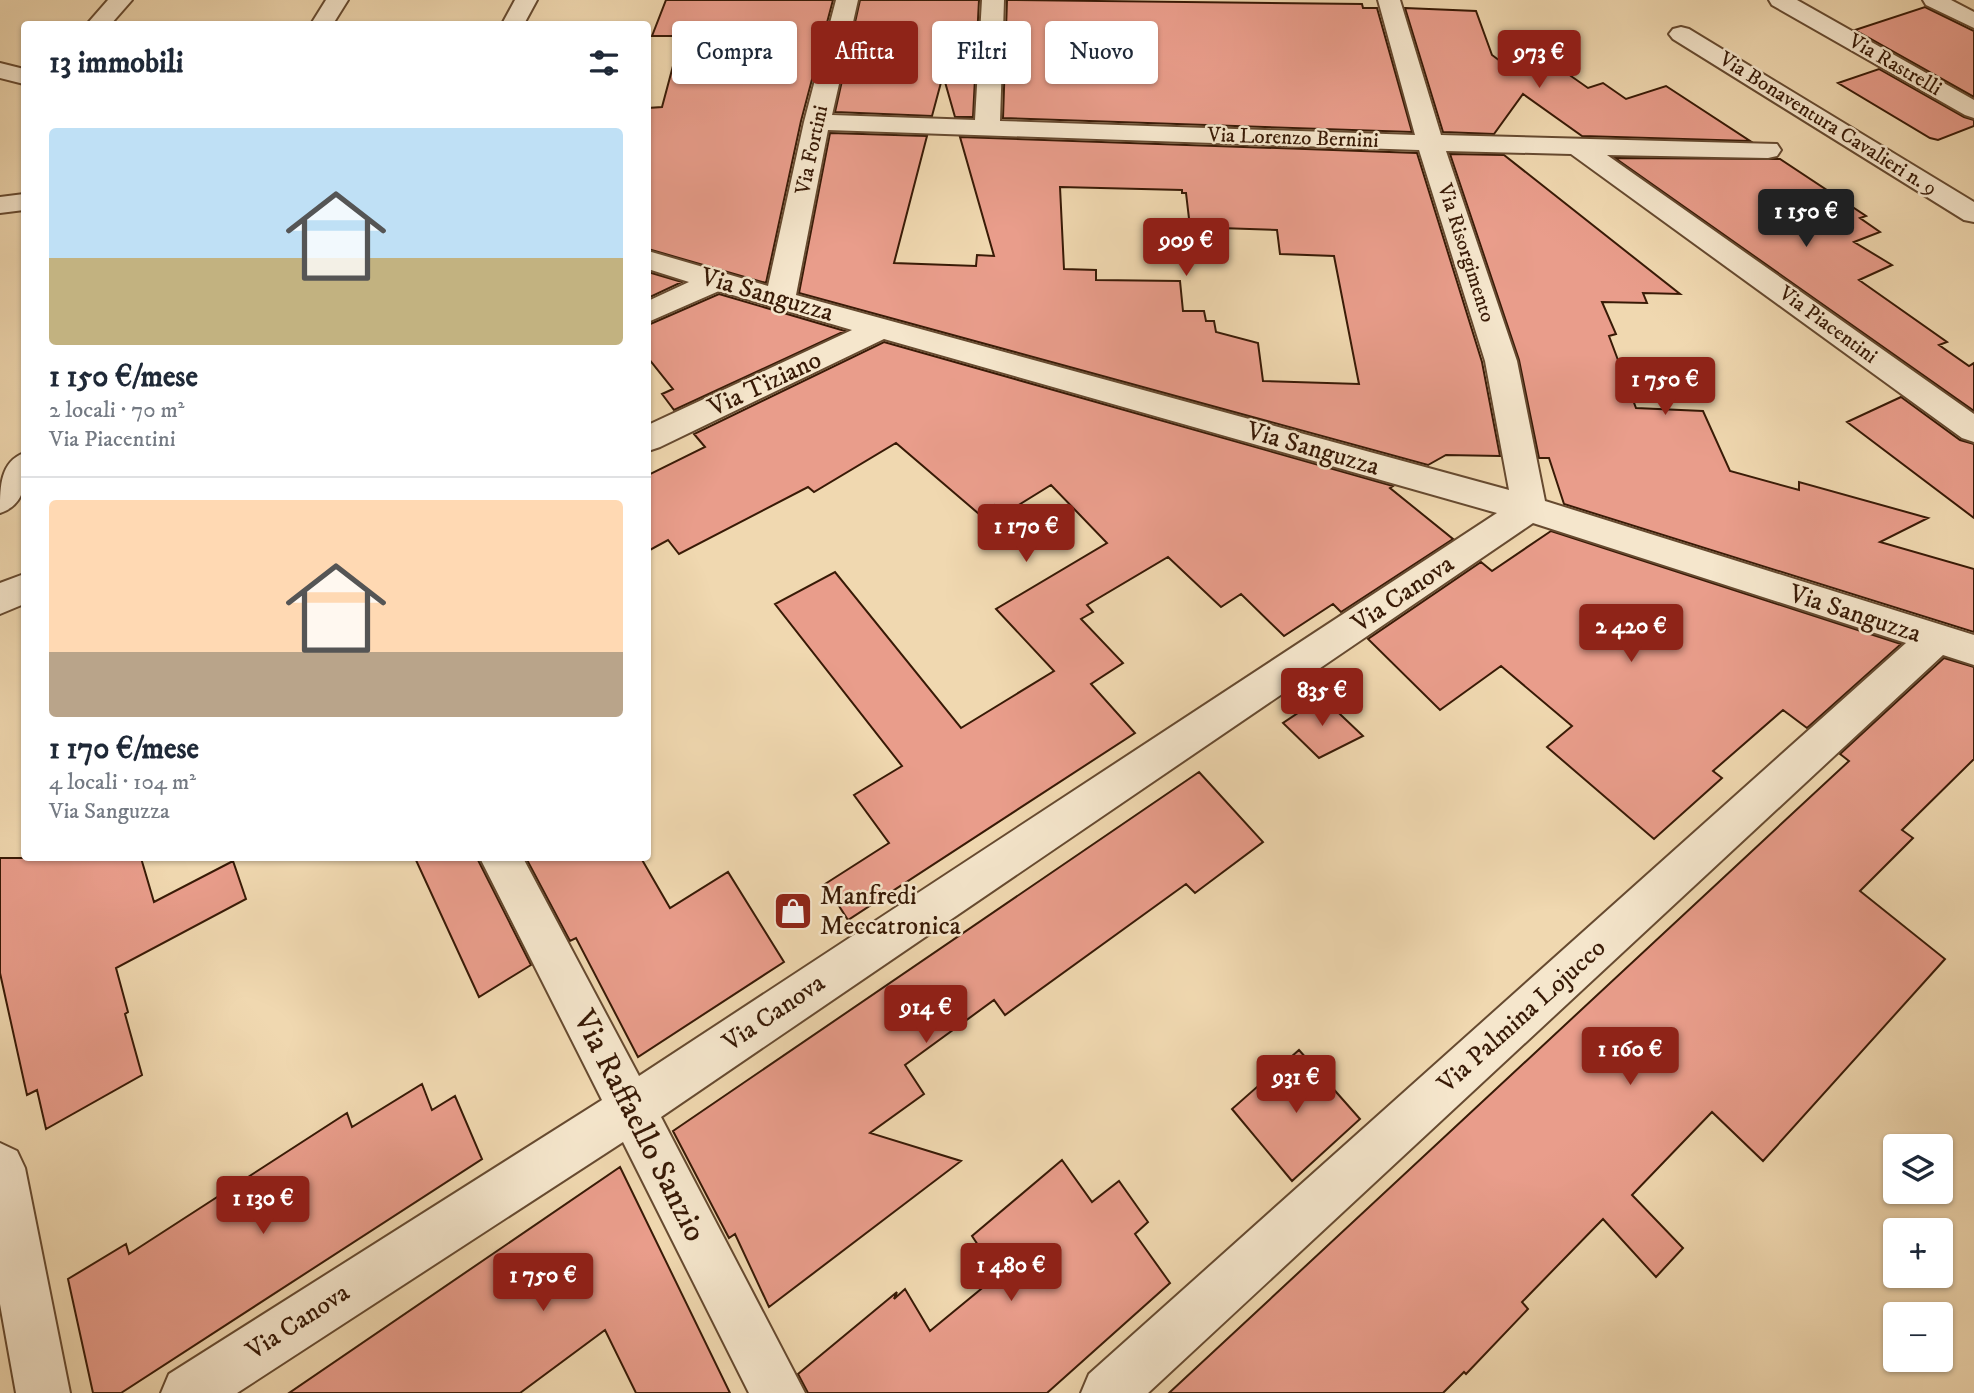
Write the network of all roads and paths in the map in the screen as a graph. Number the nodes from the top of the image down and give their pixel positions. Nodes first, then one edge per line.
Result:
1 (121, 0) edge
2 (337, 0) edge
3 (526, 0) edge
4 (847, 0) edge
5 (993, 0) edge
6 (1389, 0) edge
7 (1780, 0) edge
8 (1934, 0) edge
9 (101, 21) edge
10 (324, 21) edge
11 (515, 21) edge
12 (1974, 21) edge
13 (1681, 34) dead end
14 (0, 70) edge
15 (21, 76) edge
16 (1974, 110) edge
17 (817, 122) junction
18 (987, 127) junction
19 (1430, 143) junction
20 (1579, 147) junction
21 (1768, 150) dead end
22 (21, 202) edge
23 (0, 205) edge
24 (1974, 214) edge
25 (651, 261) edge
26 (717, 281) junction
27 (780, 300) junction
28 (651, 311) edge
29 (882, 328) junction
30 (1974, 430) edge
31 (651, 438) edge
32 (21, 469) edge
33 (0, 500) edge
34 (1529, 509) junction
35 (21, 589) edge
36 (0, 599) edge
37 (1955, 645) edge
38 (503, 861) edge
39 (629, 1110) junction
40 (0, 1168) edge
41 (43, 1393) edge
42 (188, 1393) edge
43 (779, 1393) edge
44 (1108, 1393) edge

1 - 9 street
2 - 10 street
3 - 11 street
4 - 17 street, Via Fortini
5 - 18 street
6 - 19 street, Via Risorgimento
7 - 16 street, Via Rastrelli
8 - 12 street
13 - 24 street, Via Bonaventura Cavalieri n. 9
14 - 15 street
17 - 18 street, Via Lorenzo Bernini
17 - 27 street, Via Fortini
18 - 19 street, Via Lorenzo Bernini
19 - 20 street, Via Lorenzo Bernini
19 - 34 street, Via Risorgimento
20 - 21 street, Via Lorenzo Bernini
20 - 30 street, Via Piacentini
22 - 23 street
25 - 26 street, Via Sanguzza
26 - 27 street, Via Sanguzza
26 - 28 street
27 - 29 street, Via Sanguzza
29 - 31 street, Via Tiziano
29 - 34 street, Via Sanguzza
32 - 33 street
34 - 37 street, Via Sanguzza
34 - 39 street, Via Canova
35 - 36 street
37 - 44 street, Via Palmina Lojucco
38 - 39 street, Via Raffaello Sanzio
39 - 42 street, Via Canova
39 - 43 street, Via Raffaello Sanzio
40 - 41 street

